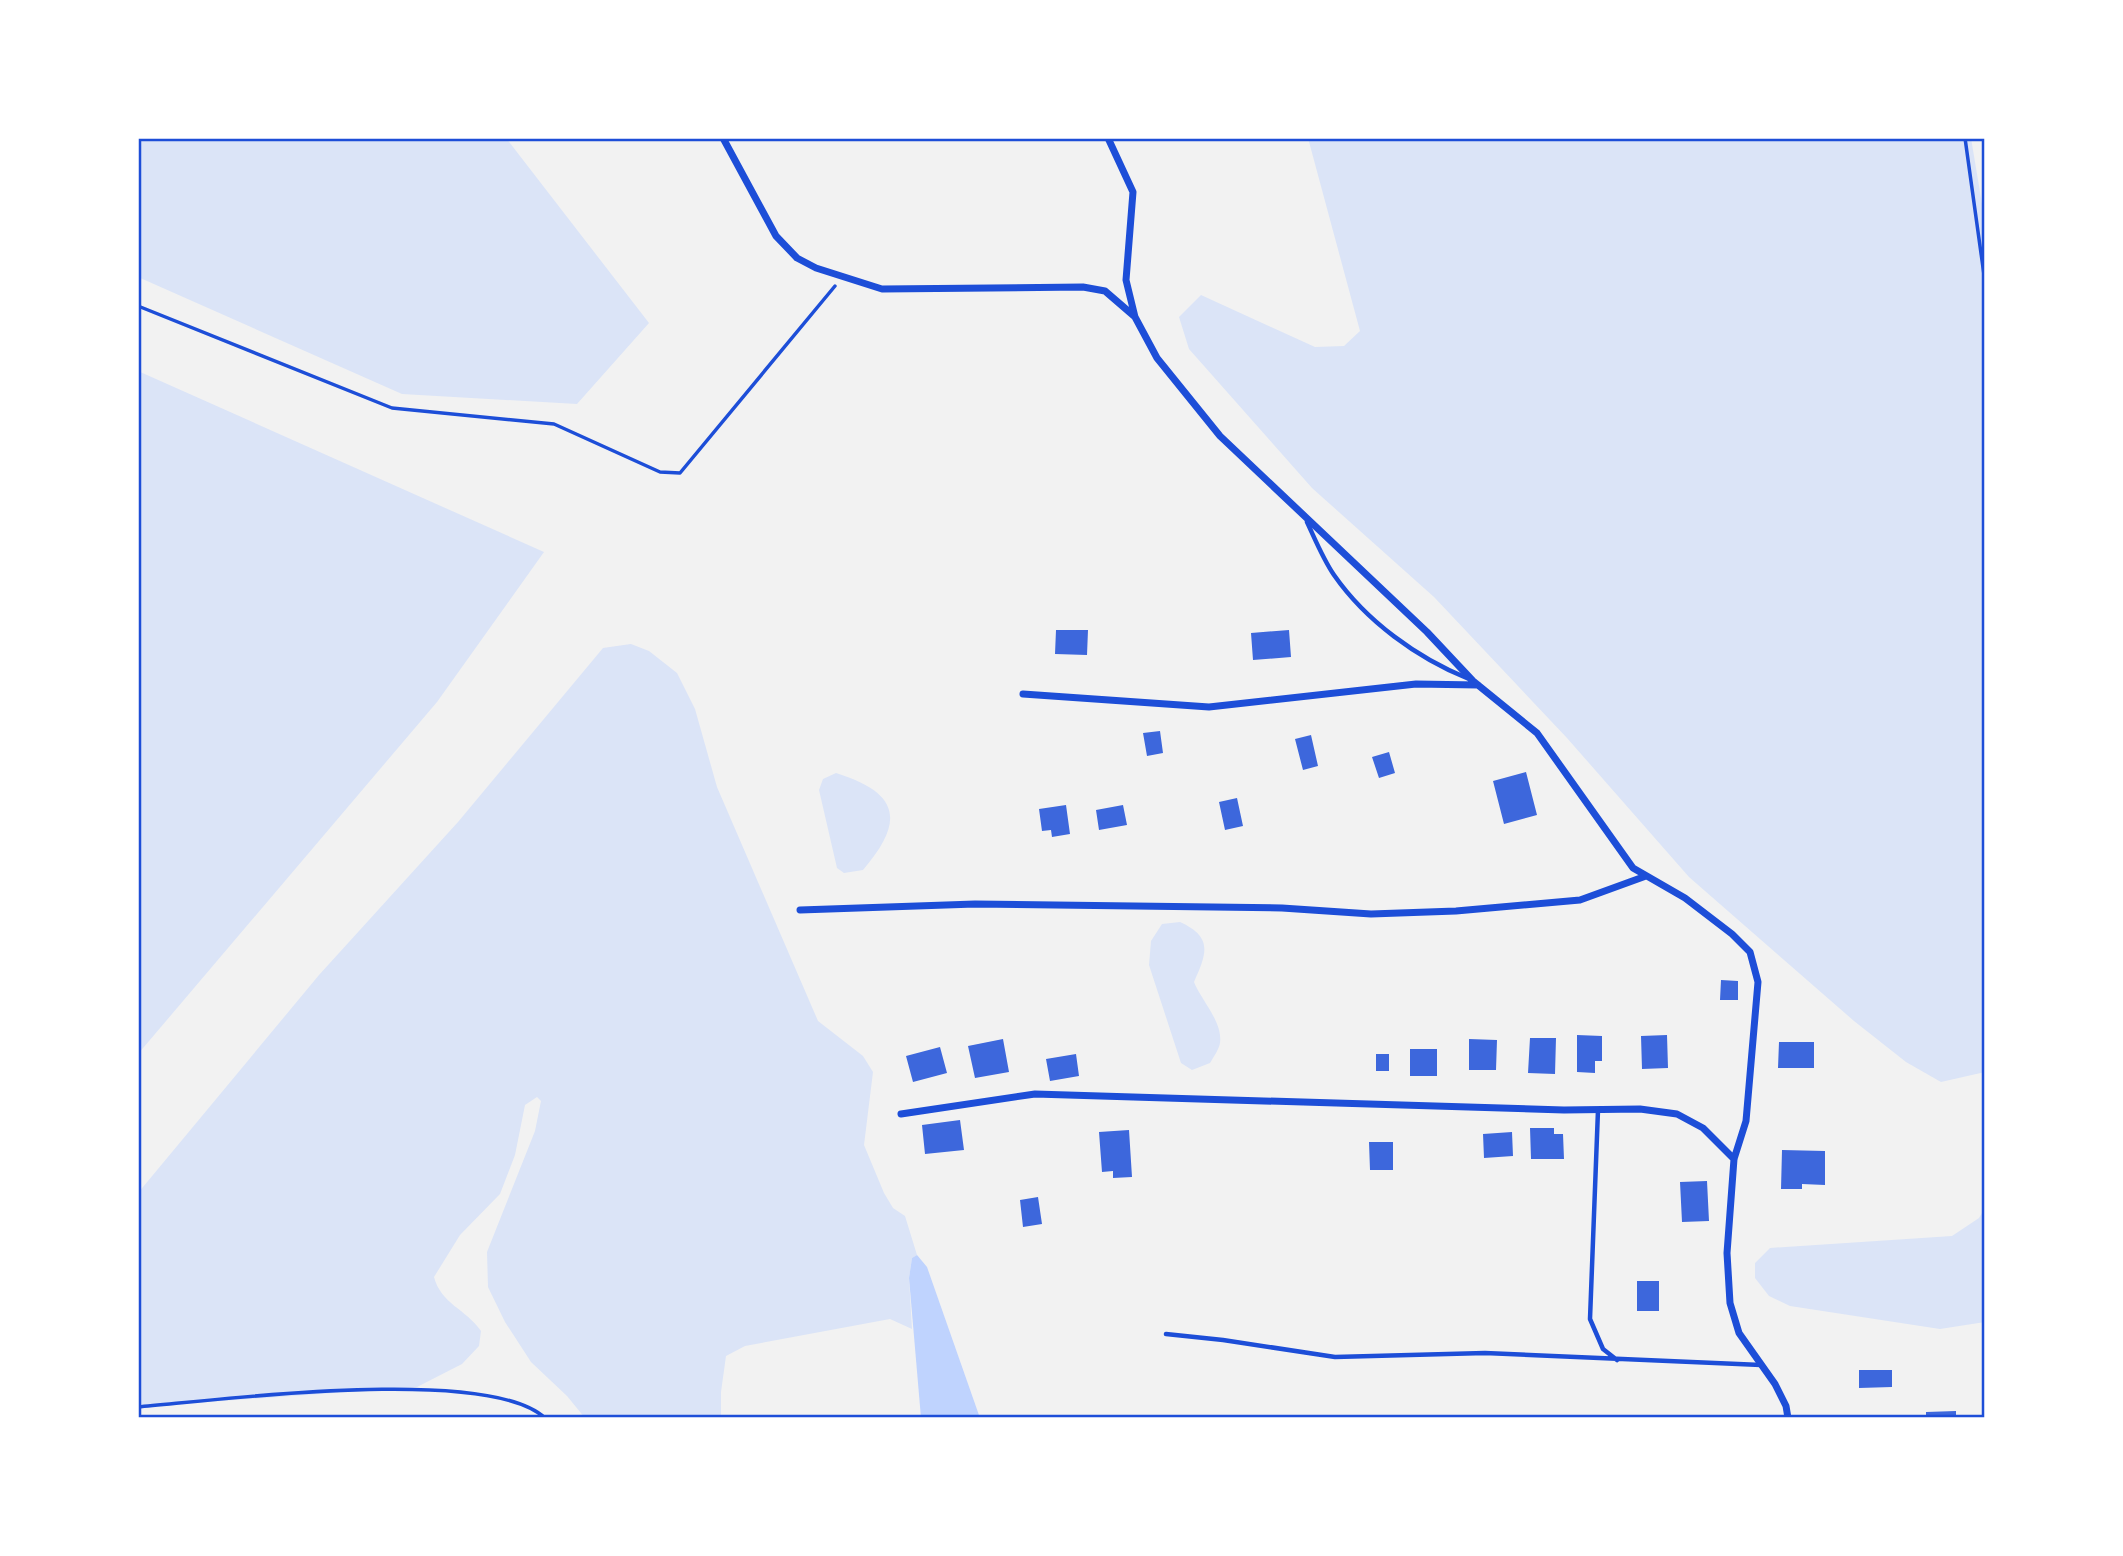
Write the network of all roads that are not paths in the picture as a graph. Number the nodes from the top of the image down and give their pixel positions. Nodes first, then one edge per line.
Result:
1 (723, 138) edge
2 (1108, 138) edge
3 (1135, 317) junction
4 (1303, 515) junction
5 (1475, 683) junction
6 (1023, 694) dead end
7 (1646, 876) junction
8 (800, 910) dead end
9 (1598, 1110) junction
10 (901, 1115) dead end
11 (1734, 1159) junction
12 (1166, 1334) dead end
13 (1618, 1361) junction
14 (1761, 1365) junction
15 (1788, 1418) edge

1 - 3 street
2 - 3 street
3 - 4 street
4 - 5 street
4 - 5 lane
5 - 6 street
5 - 7 street
7 - 8 street
7 - 11 street
9 - 10 street
9 - 11 street
9 - 13 lane
11 - 14 street
12 - 13 lane
13 - 14 lane
14 - 15 street

